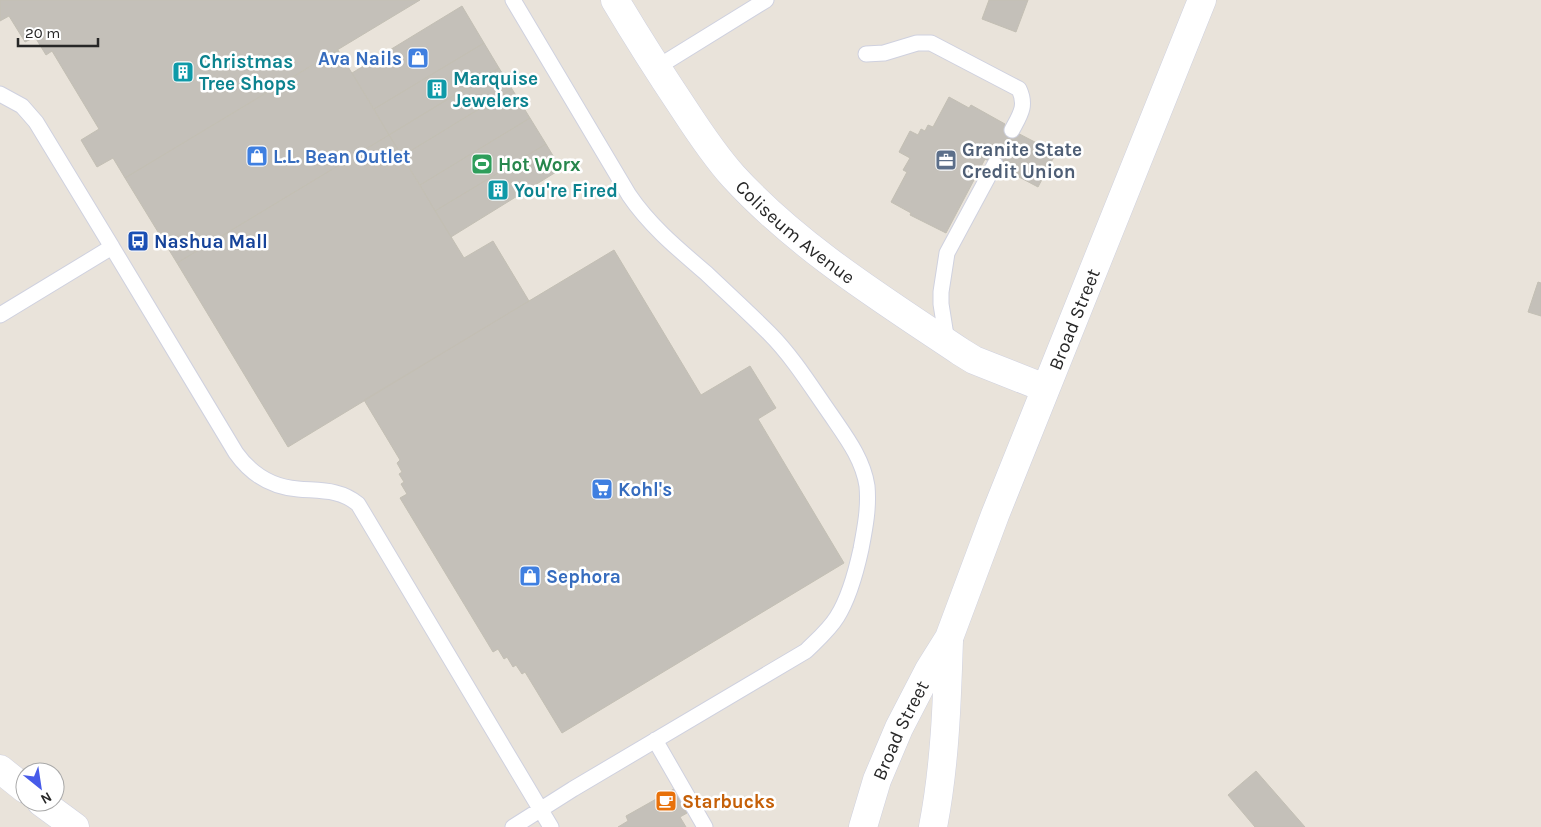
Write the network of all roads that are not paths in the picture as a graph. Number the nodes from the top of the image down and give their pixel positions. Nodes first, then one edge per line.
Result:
1 (513, 0) edge
2 (615, 0) edge
3 (766, 0) edge
4 (1202, 0) edge
5 (866, 54) dead end
6 (656, 68) junction
7 (0, 94) edge
8 (1012, 130) dead end
9 (994, 164) dead end
10 (112, 247) junction
11 (0, 315) edge
12 (947, 342) junction
13 (1046, 388) junction
14 (949, 638) junction
15 (655, 740) junction
16 (0, 769) edge
17 (15, 781) edge
18 (541, 809) junction
19 (55, 812) edge
20 (75, 827) edge
21 (513, 827) edge
22 (551, 827) edge
23 (705, 827) edge
24 (863, 827) edge
25 (933, 827) edge

1 - 15 lane
2 - 6 main road, Coliseum Avenue
3 - 6 lane
4 - 13 main road, Broad Street
5 - 8 lane
6 - 12 main road, Coliseum Avenue
7 - 10 lane
9 - 12 lane
10 - 11 lane
10 - 18 lane
12 - 13 main road, Coliseum Avenue
13 - 14 main road, Broad Street
14 - 24 main road, Broad Street
14 - 25 main road, Broad Street
15 - 18 lane
15 - 23 lane
16 - 17 main road
18 - 21 lane
18 - 22 lane
19 - 20 main road

